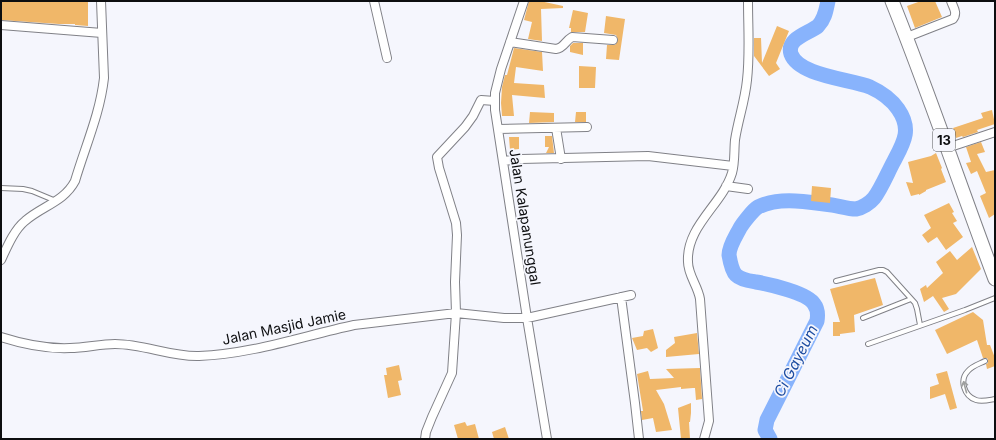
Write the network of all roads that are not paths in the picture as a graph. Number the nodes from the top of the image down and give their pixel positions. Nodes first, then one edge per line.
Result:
1 (101, 1) edge
2 (374, 1) edge
3 (524, 1) edge
4 (748, 1) edge
5 (892, 1) edge
6 (951, 1) edge
7 (1, 25) edge
8 (102, 33) junction
9 (907, 37) junction
10 (613, 40) dead end
11 (510, 42) junction
12 (387, 58) dead end
13 (495, 100) junction
14 (587, 127) dead end
15 (556, 128) junction
16 (498, 129) junction
17 (995, 132) edge
18 (947, 148) junction
19 (560, 159) junction
20 (503, 161) junction
21 (733, 166) junction
22 (726, 186) junction
23 (1, 188) edge
24 (748, 189) dead end
25 (57, 201) junction
26 (1, 260) edge
27 (995, 279) edge
28 (836, 281) dead end
29 (631, 295) dead end
30 (621, 297) junction
31 (995, 298) edge
32 (912, 299) junction
33 (456, 313) junction
34 (527, 318) junction
35 (863, 318) dead end
36 (920, 325) junction
37 (1, 337) edge
38 (868, 344) dead end
39 (985, 361) dead end
40 (995, 399) edge
41 (425, 439) edge
42 (547, 439) edge
43 (639, 439) edge
44 (704, 439) edge

1 - 8 street
2 - 12 street
3 - 11 street, Jalan Kalapanunggal
4 - 21 street
5 - 9 highway, 13
6 - 9 street
7 - 8 street
8 - 25 street
9 - 18 highway, 13
10 - 11 street
11 - 13 street, Jalan Kalapanunggal
13 - 16 street, Jalan Kalapanunggal
13 - 33 street
14 - 15 street
15 - 16 street
15 - 19 street
16 - 20 street, Jalan Kalapanunggal
17 - 18 street
18 - 27 highway, 13
19 - 20 street
19 - 21 street
20 - 34 street, Jalan Kalapanunggal
21 - 22 street
22 - 24 street
22 - 44 street
23 - 25 lane
25 - 26 street
28 - 32 lane
29 - 30 street, Jalan Masjid Jamie
30 - 34 street, Jalan Masjid Jamie
30 - 43 street
31 - 36 lane
32 - 35 lane
32 - 36 lane
33 - 34 street, Jalan Masjid Jamie
33 - 37 street, Jalan Masjid Jamie
33 - 41 street
34 - 42 street, Jalan Kalapanunggal
36 - 38 lane
40 -> 39 lane

